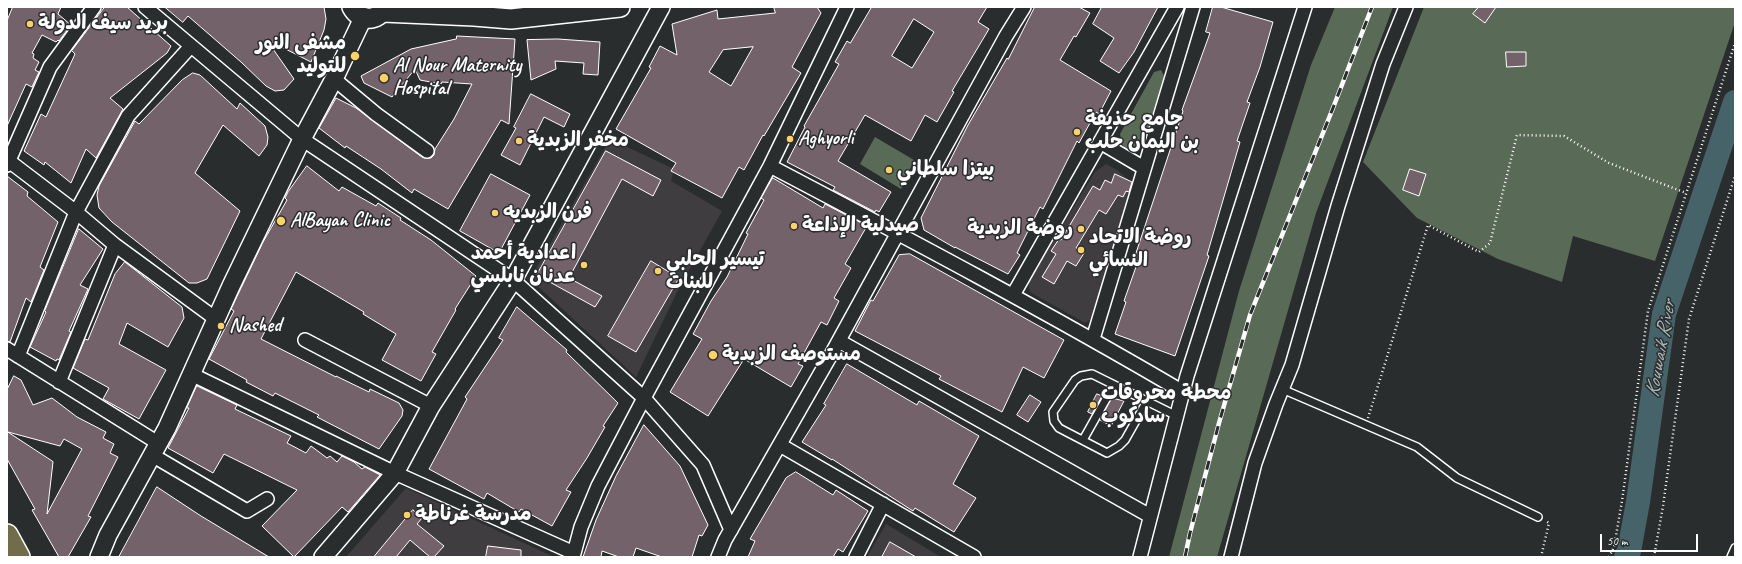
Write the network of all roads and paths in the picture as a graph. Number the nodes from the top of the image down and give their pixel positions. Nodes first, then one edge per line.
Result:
1 (94, 7) edge
2 (145, 7) edge
3 (507, 7) edge
4 (518, 7) edge
5 (620, 7) edge
6 (661, 7) edge
7 (847, 7) edge
8 (1024, 7) edge
9 (1177, 7) edge
10 (1192, 7) edge
11 (1305, 7) edge
12 (1406, 7) edge
13 (384, 9) edge
14 (358, 12) edge
15 (1735, 43) edge
16 (191, 46) junction
17 (334, 79) junction
18 (302, 139) junction
19 (1100, 142) junction
20 (427, 151) dead end
21 (8, 163) edge
22 (770, 166) junction
23 (1144, 168) junction
24 (1735, 176) edge
25 (1686, 193) junction
26 (76, 212) junction
27 (897, 232) junction
28 (115, 245) junction
29 (513, 280) junction
30 (1012, 295) junction
31 (216, 319) junction
32 (1093, 339) junction
33 (305, 340) dead end
34 (839, 341) junction
35 (13, 353) edge
36 (191, 374) junction
37 (59, 382) junction
38 (1114, 385) junction
39 (1282, 389) junction
40 (1183, 392) junction
41 (644, 398) junction
42 (1147, 401) junction
43 (431, 406) junction
44 (1176, 416) junction
45 (1366, 426) junction
46 (1084, 440) junction
47 (780, 445) junction
48 (155, 449) junction
49 (394, 473) junction
50 (267, 499) dead end
51 (883, 504) junction
52 (1150, 516) junction
53 (1538, 517) joint
54 (731, 530) junction
55 (7, 535) edge
56 (1735, 548) edge
57 (574, 555) edge
58 (20, 557) edge
59 (99, 557) edge
60 (323, 557) edge
61 (718, 557) edge
62 (856, 557) edge
63 (974, 557) edge
64 (1140, 557) edge
65 (1231, 557) edge
66 (1541, 557) edge
67 (1609, 557) edge
68 (1654, 557) edge
69 (1731, 557) edge

1 - 21 street
2 - 16 street
3 - 4 main road
5 - 13 main road
6 - 29 street
7 - 22 street
8 - 27 street
9 - 19 street
10 - 23 street
11 - 40 street
12 - 39 street
13 - 14 main road
14 - 17 street
15 - 25 path
16 - 18 street
16 - 26 street
17 - 18 street
17 - 20 street
18 - 29 street
18 - 31 street
19 - 23 street
19 - 30 street
21 - 26 street
22 - 27 street
22 - 41 street
23 - 32 street
24 - 68 path
25 - 45 path
25 - 67 path
26 - 28 street
26 - 35 street
27 - 30 street
27 - 34 street
28 - 31 street
28 - 37 street
29 - 41 street
29 - 43 street
30 - 32 street
31 - 36 street
32 - 40 street
33 - 43 street
34 - 47 street
34 - 52 street
35 - 37 street
36 - 48 street
36 - 49 street
37 - 48 street
38 - 42 lane
38 - 46 lane
38 - 46 lane
39 - 45 lane
39 - 65 street
40 - 44 street
41 - 54 street
41 - 57 street
42 - 44 lane
42 - 46 lane
43 - 49 street
44 - 52 street
45 - 53 lane
47 - 51 street
47 - 54 street
48 - 50 street
48 - 59 street
49 - 57 street
49 - 60 street
51 - 62 street
51 - 63 street
52 - 64 street
53 - 66 path
54 - 61 street
55 - 58 main road
56 - 69 lane

